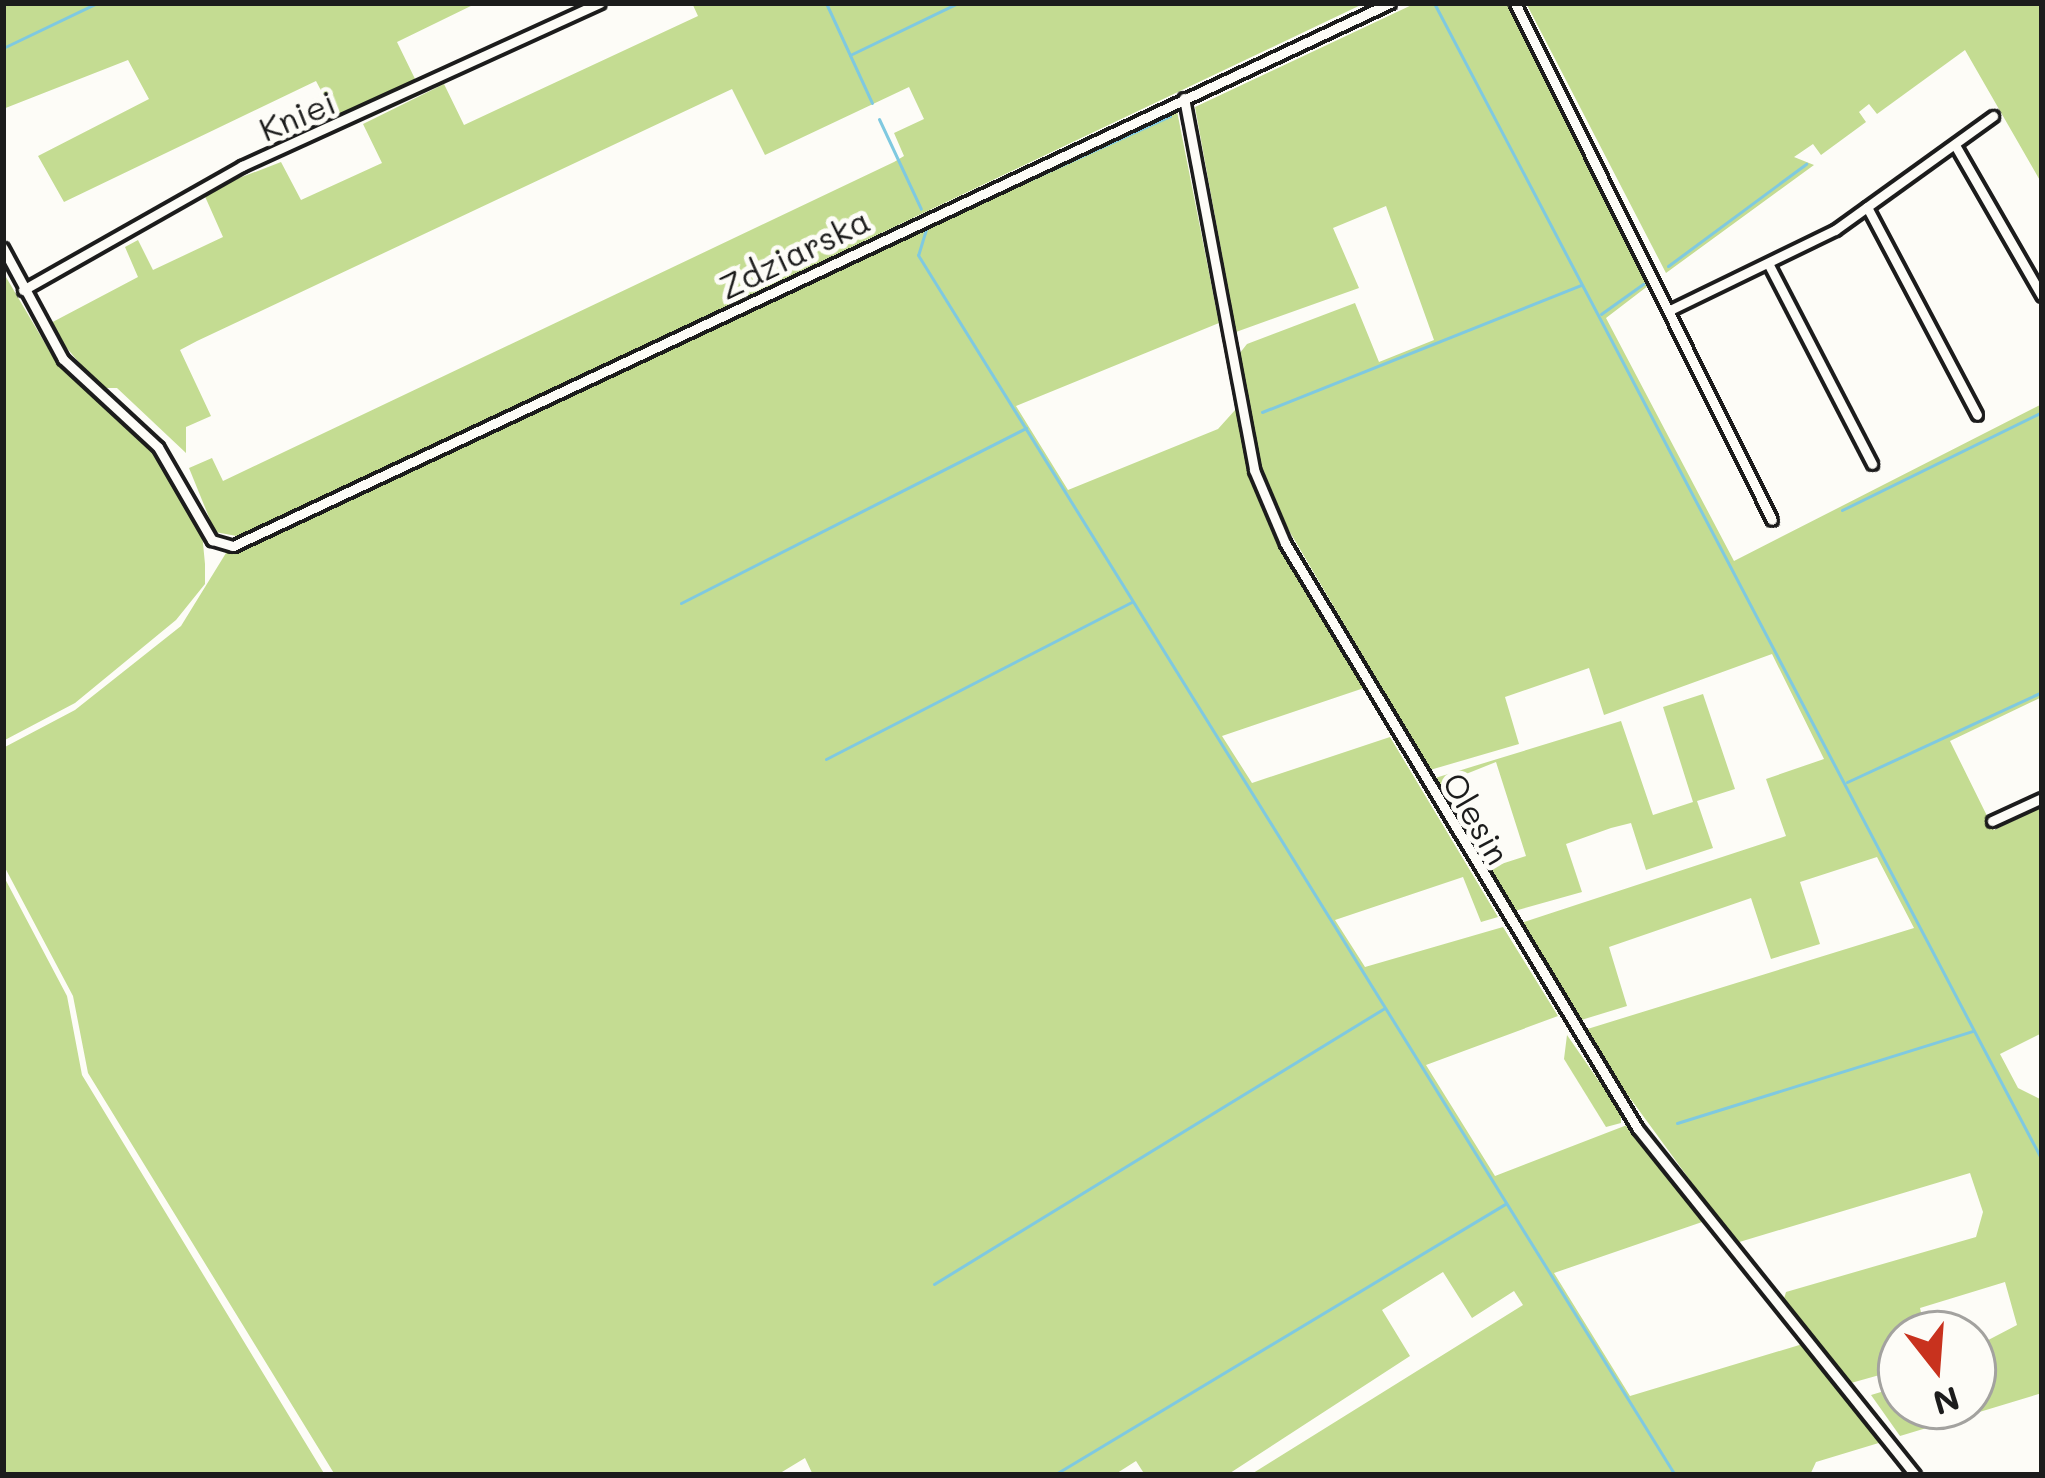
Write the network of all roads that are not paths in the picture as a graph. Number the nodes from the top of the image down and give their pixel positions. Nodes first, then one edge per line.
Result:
1 (600, 3) edge
2 (1390, 3) edge
3 (1515, 3) edge
4 (1184, 98) junction
5 (1993, 116) dead end
6 (1955, 145) junction
7 (1867, 207) junction
8 (3, 248) edge
9 (1768, 266) junction
10 (23, 290) junction
11 (2042, 296) edge
12 (1672, 308) junction
13 (1977, 415) dead end
14 (1872, 464) dead end
15 (1772, 520) dead end
16 (2042, 797) edge
17 (1992, 820) dead end
18 (1915, 1475) edge

1 - 10 street, Kniei
2 - 4 street, Zdziarska
3 - 12 street
4 - 10 street, Zdziarska
4 - 18 street, Olesin
5 - 6 street
6 - 7 street
6 - 11 street
7 - 9 street
7 - 13 street
8 - 10 street
9 - 12 street
9 - 14 street
12 - 15 street
16 - 17 street

